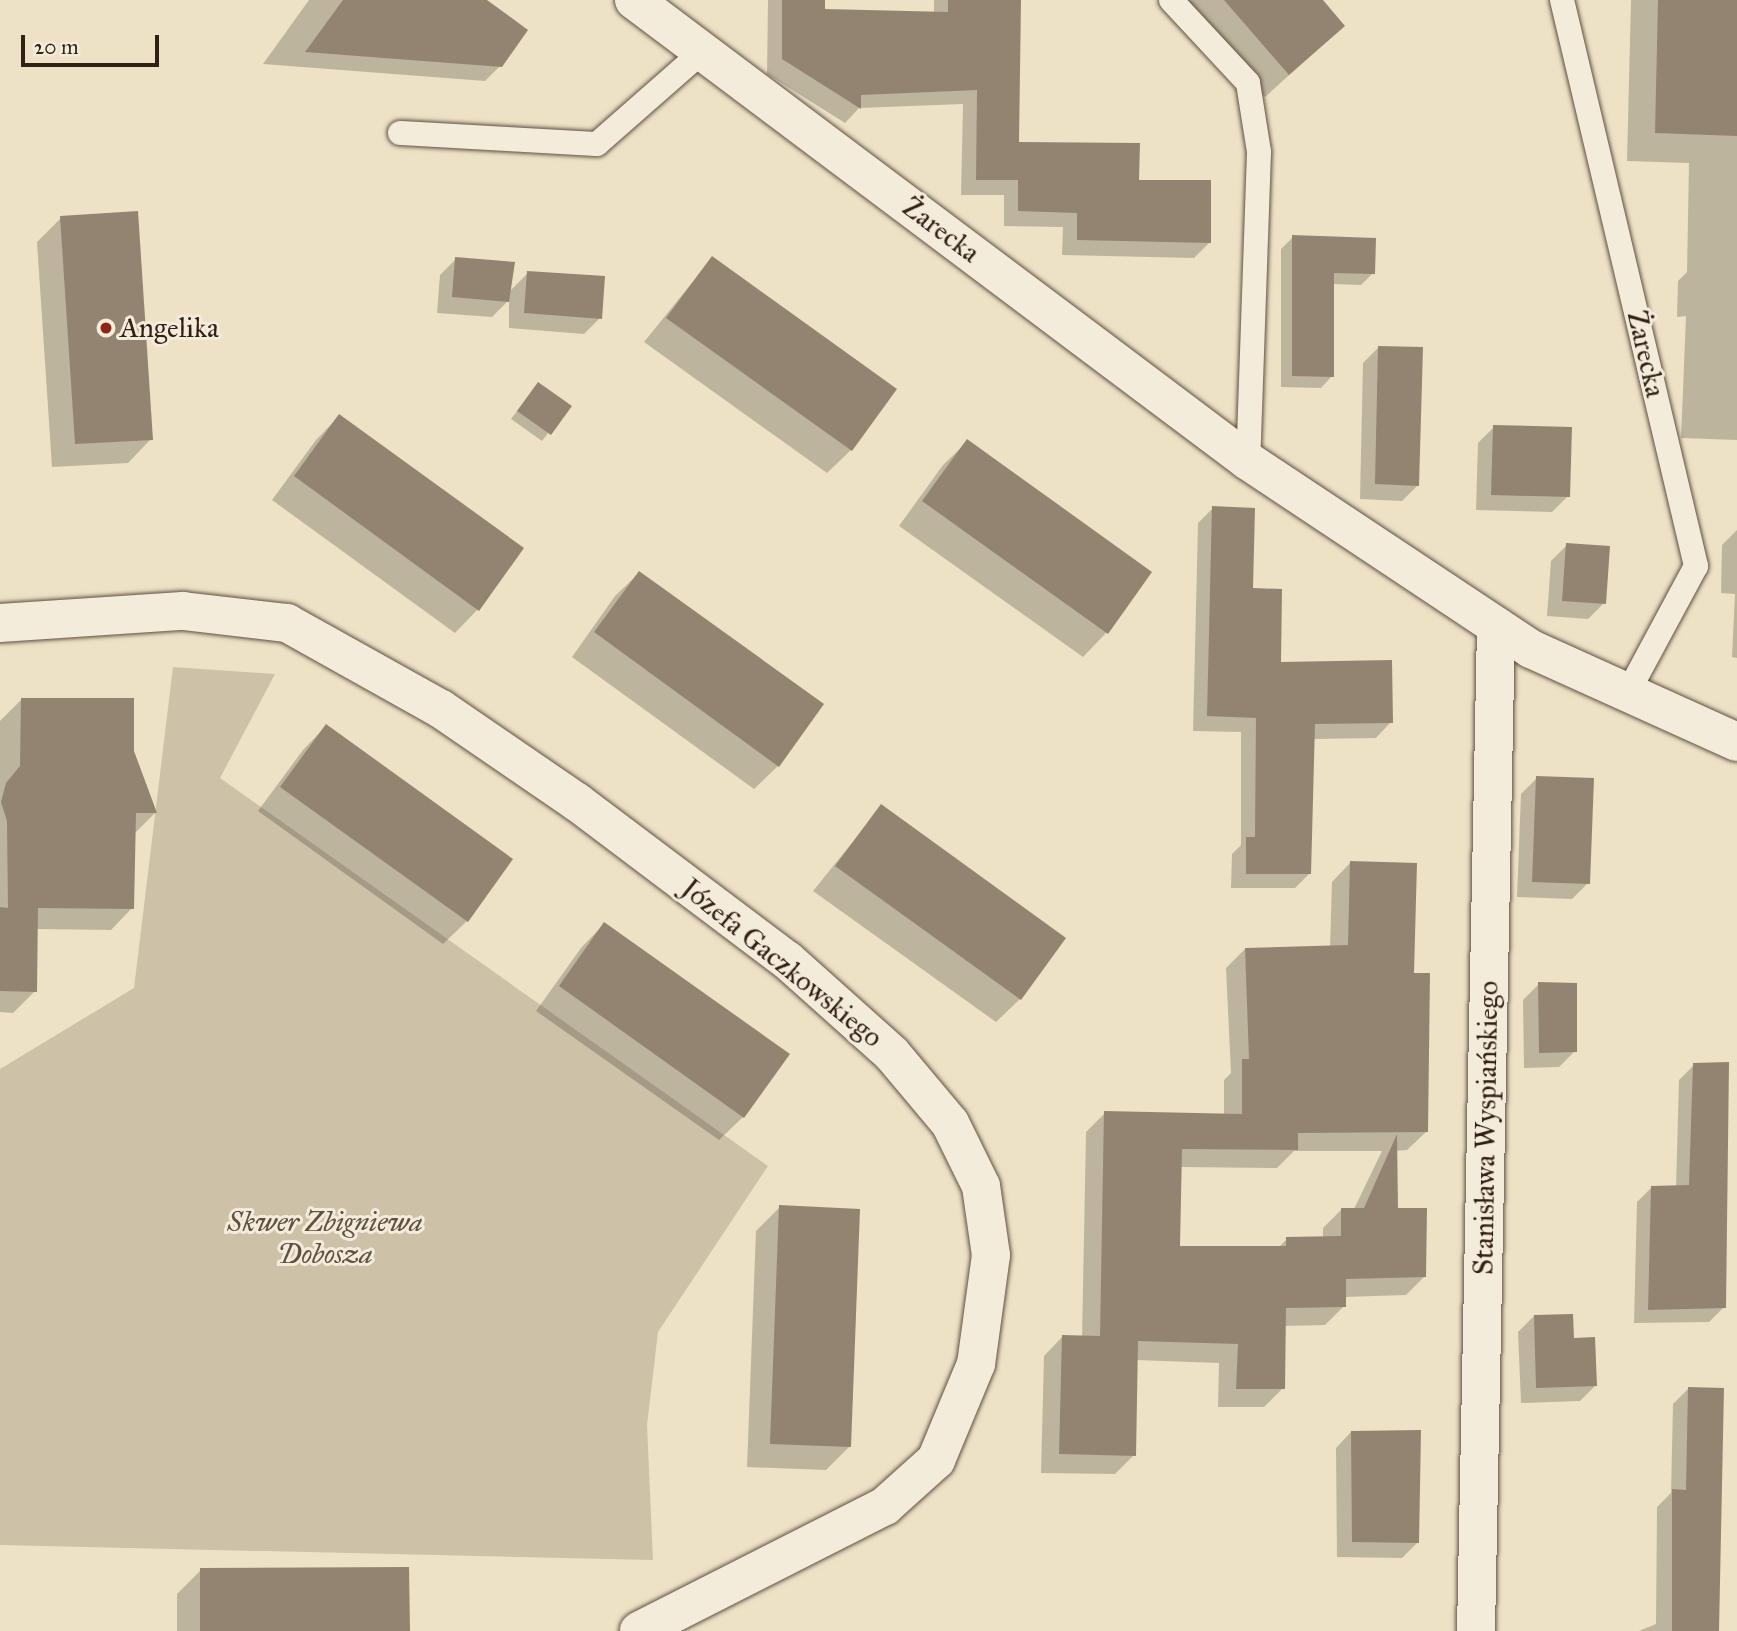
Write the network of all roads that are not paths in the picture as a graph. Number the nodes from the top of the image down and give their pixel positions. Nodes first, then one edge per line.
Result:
1 (634, 0) edge
2 (1171, 0) edge
3 (1562, 0) edge
4 (703, 51) junction
5 (400, 133) dead end
6 (1248, 461) junction
7 (0, 623) edge
8 (1496, 626) junction
9 (1627, 694) junction
10 (1737, 742) edge
11 (639, 1631) edge
12 (1476, 1631) edge

1 - 4 street, Żarecka
2 - 6 lane
3 - 9 lane, Żarecka
4 - 5 lane
4 - 6 street, Żarecka
6 - 8 street, Żarecka
7 - 11 street, Józefa Gaczkowskiego
8 - 9 street, Żarecka
8 - 12 street, Stanisława Wyspiańskiego
9 - 10 street, Żarecka

